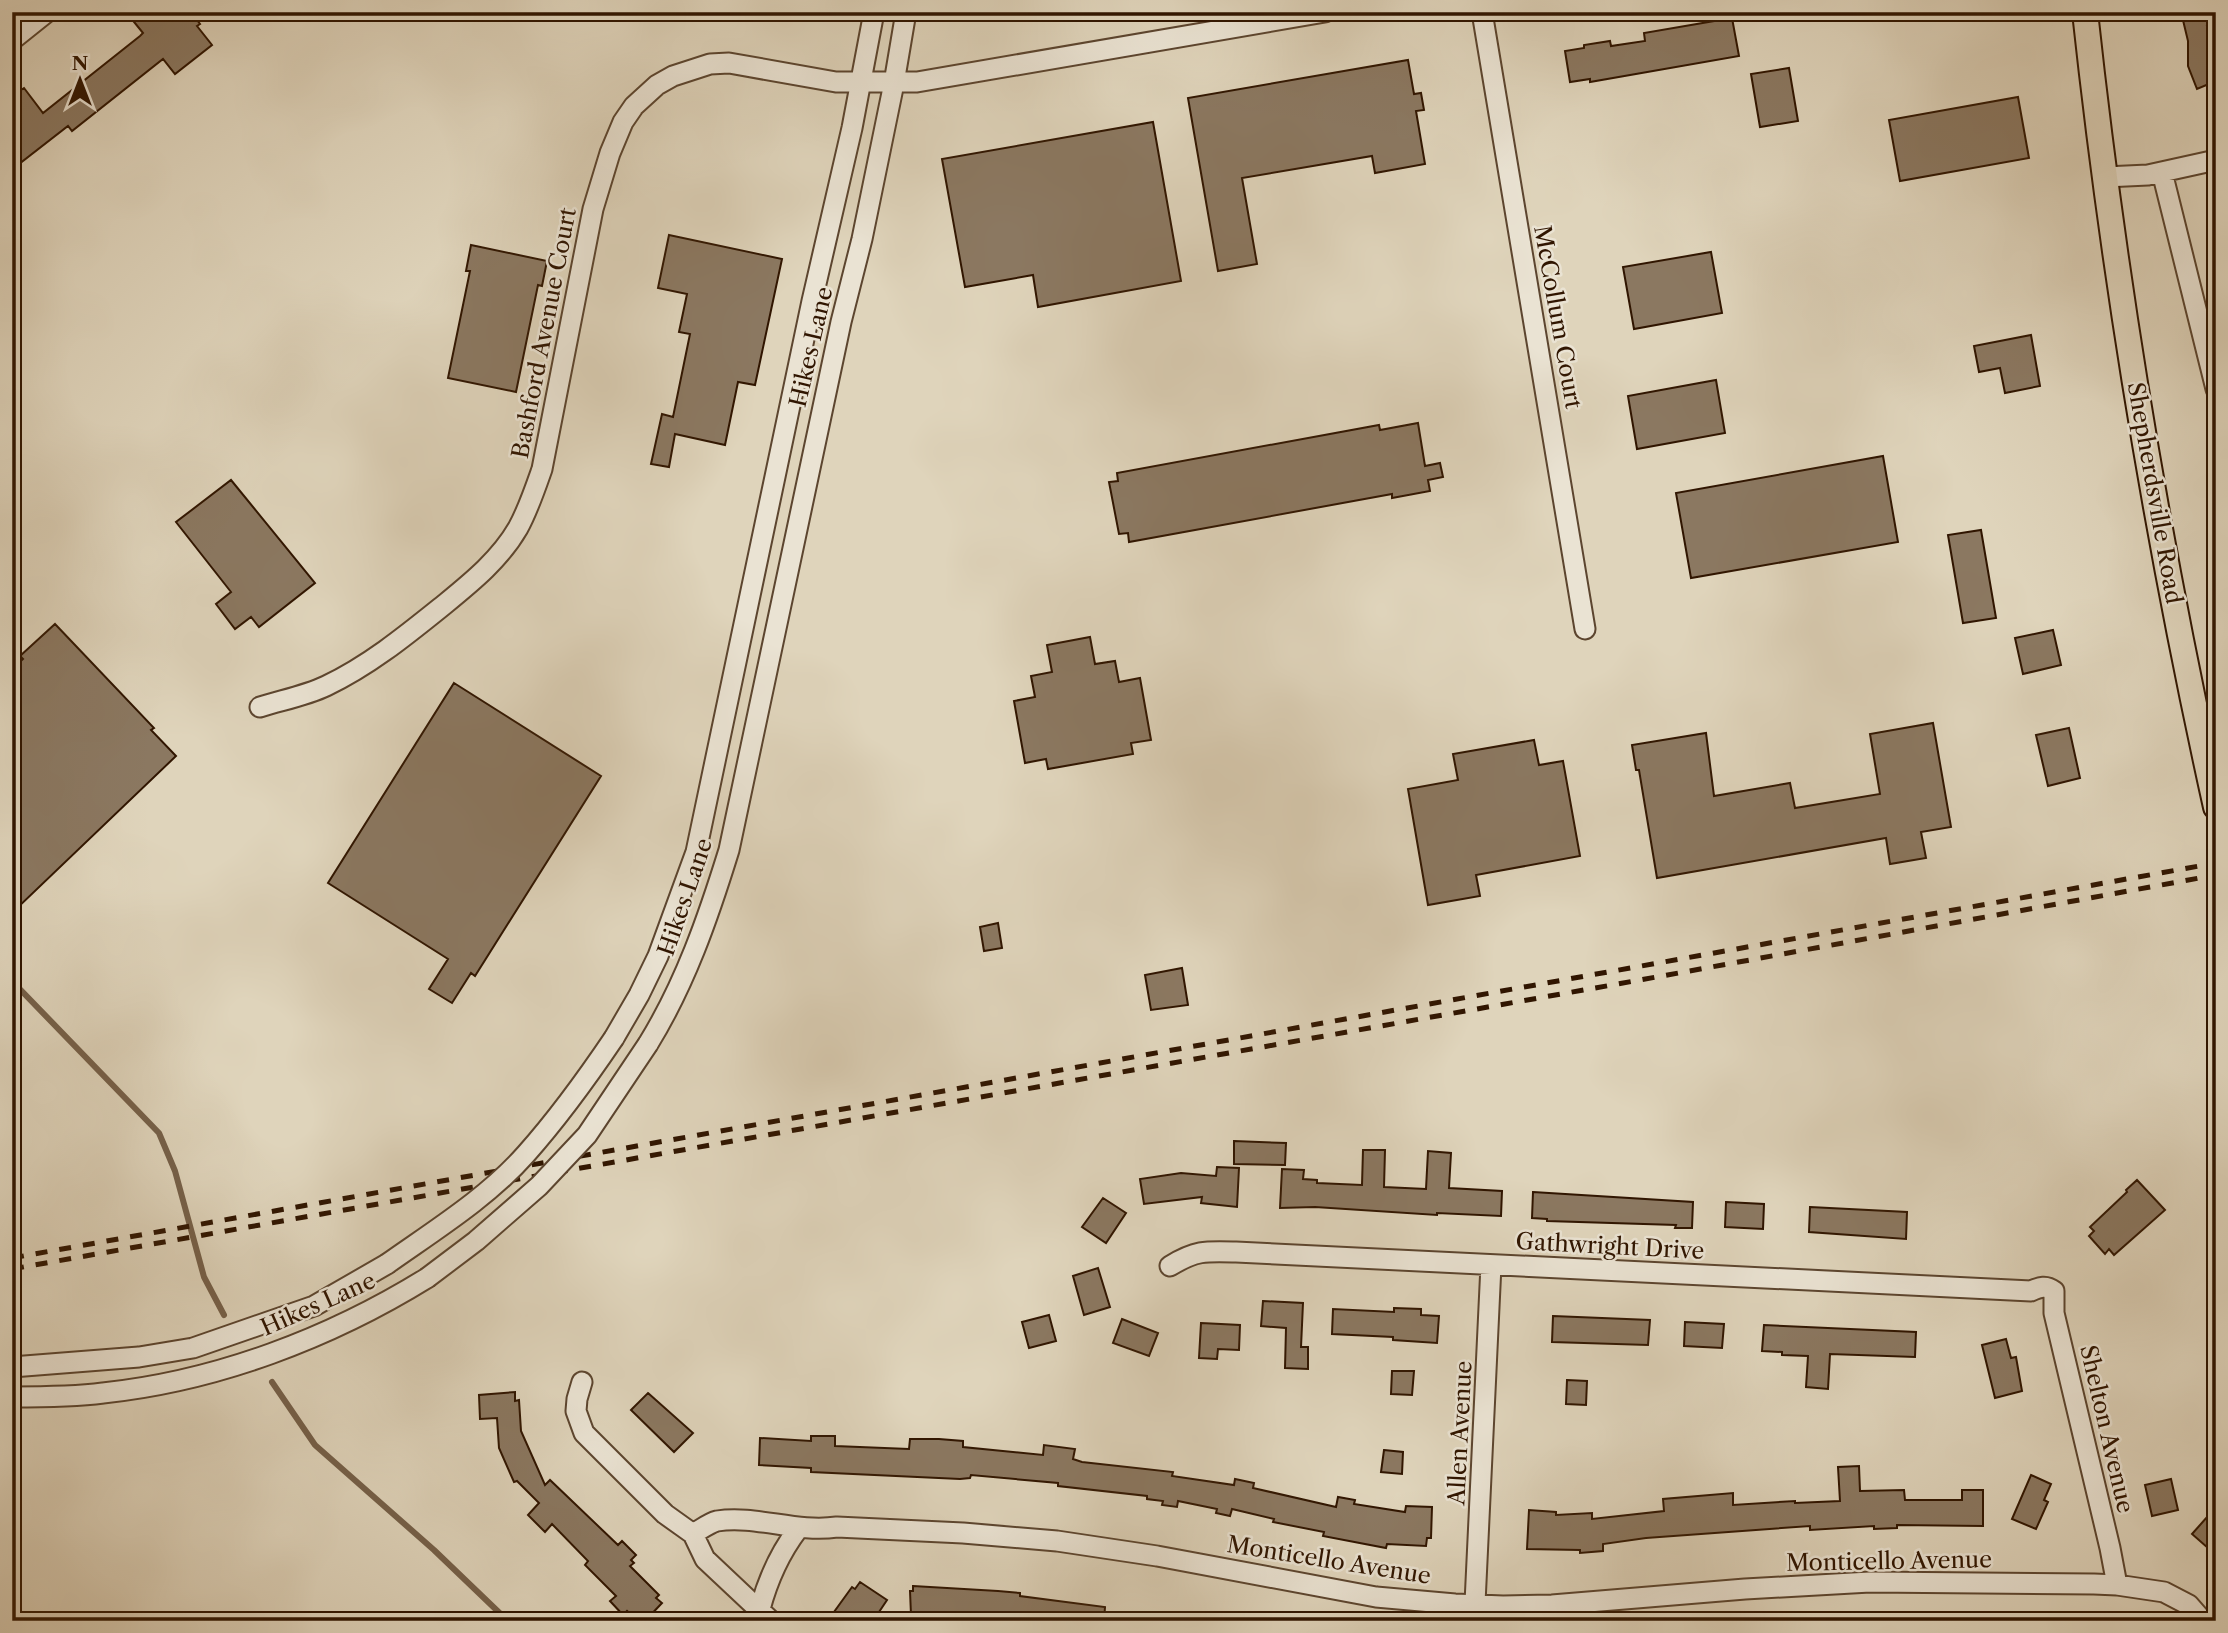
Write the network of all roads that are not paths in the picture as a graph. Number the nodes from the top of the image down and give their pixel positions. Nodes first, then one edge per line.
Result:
1 (47, 12) edge
2 (874, 12) edge
3 (906, 12) edge
4 (1325, 12) edge
5 (1482, 12) edge
6 (2085, 12) edge
7 (12, 40) edge
8 (861, 82) junction
9 (894, 83) junction
10 (2216, 160) edge
11 (2162, 172) junction
12 (2105, 177) junction
13 (2216, 389) edge
14 (1585, 629) dead end
15 (260, 707) dead end
16 (2215, 804) edge
17 (1491, 1265) junction
18 (1170, 1266) dead end
19 (2049, 1288) joint
20 (12, 1367) edge
21 (582, 1382) dead end
22 (12, 1397) edge
23 (798, 1529) junction
24 (693, 1534) junction
25 (2117, 1585) junction
26 (1475, 1603) junction
27 (766, 1615) edge
28 (2203, 1621) edge

1 - 7 street
2 - 8 street, Hikes Lane
3 - 9 street, Hikes Lane
4 - 9 street, Bashford Avenue Court
5 - 14 street, McCollum Court
6 - 12 main road, Shepherdsville Road
8 - 9 street, Bashford Avenue Court
8 - 15 street, Bashford Avenue Court
8 - 20 street, Hikes Lane, bridge
9 - 22 street, Hikes Lane, bridge
10 - 11 street
11 - 12 street
11 - 13 street
12 - 16 main road, Shepherdsville Road
17 - 18 street, Gathwright Drive
17 - 19 street, Gathwright Drive
17 - 26 street, Allen Avenue
19 - 25 street, Shelton Avenue
21 - 24 street
23 - 24 street, Monticello Avenue
23 - 26 street, Monticello Avenue
23 - 27 street
24 - 27 street
25 - 26 street, Monticello Avenue
25 - 28 street, Monticello Avenue

